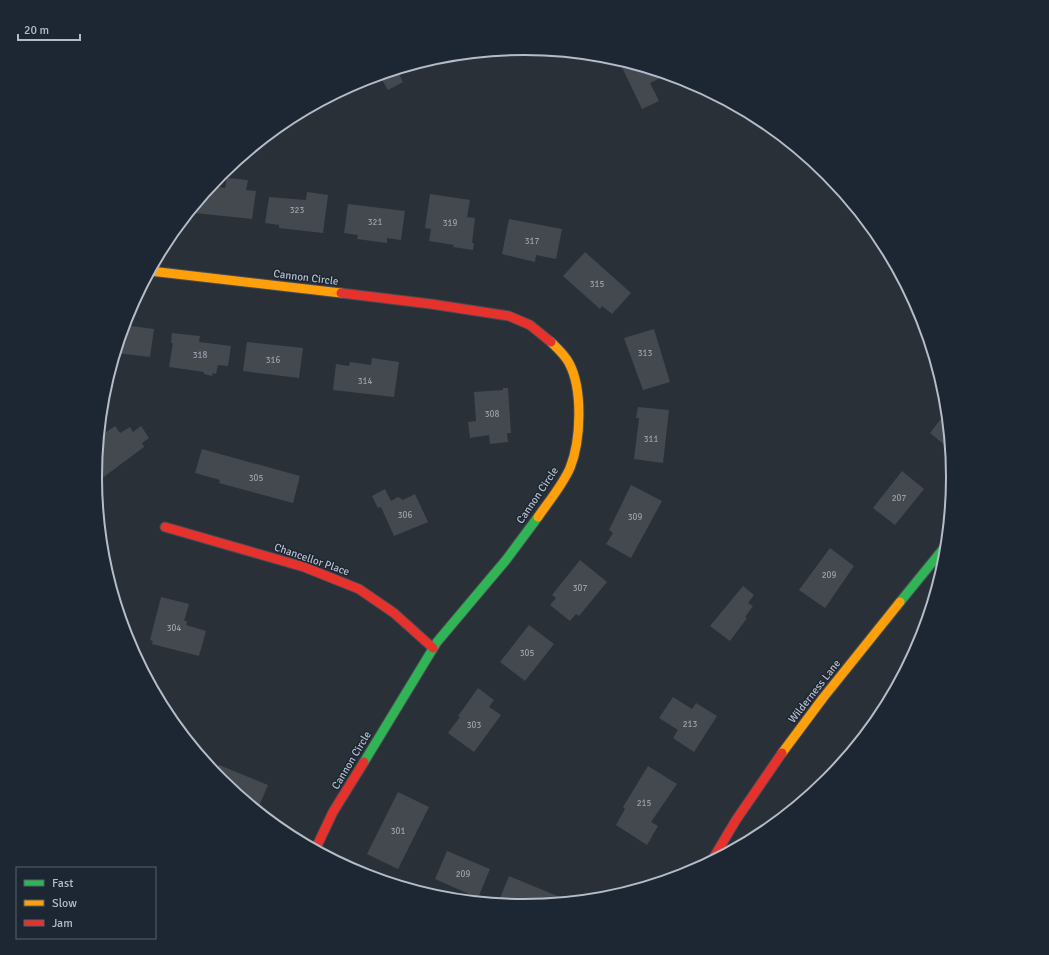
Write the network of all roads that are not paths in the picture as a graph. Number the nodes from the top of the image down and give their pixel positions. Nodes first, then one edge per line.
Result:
1 (157, 271) edge
2 (165, 527) dead end
3 (940, 553) edge
4 (433, 648) junction
5 (317, 845) edge
6 (718, 852) edge

1 - 4 street, Cannon Circle
2 - 4 street, Chancellor Place
3 - 6 street, Wilderness Lane
4 - 5 street, Cannon Circle

